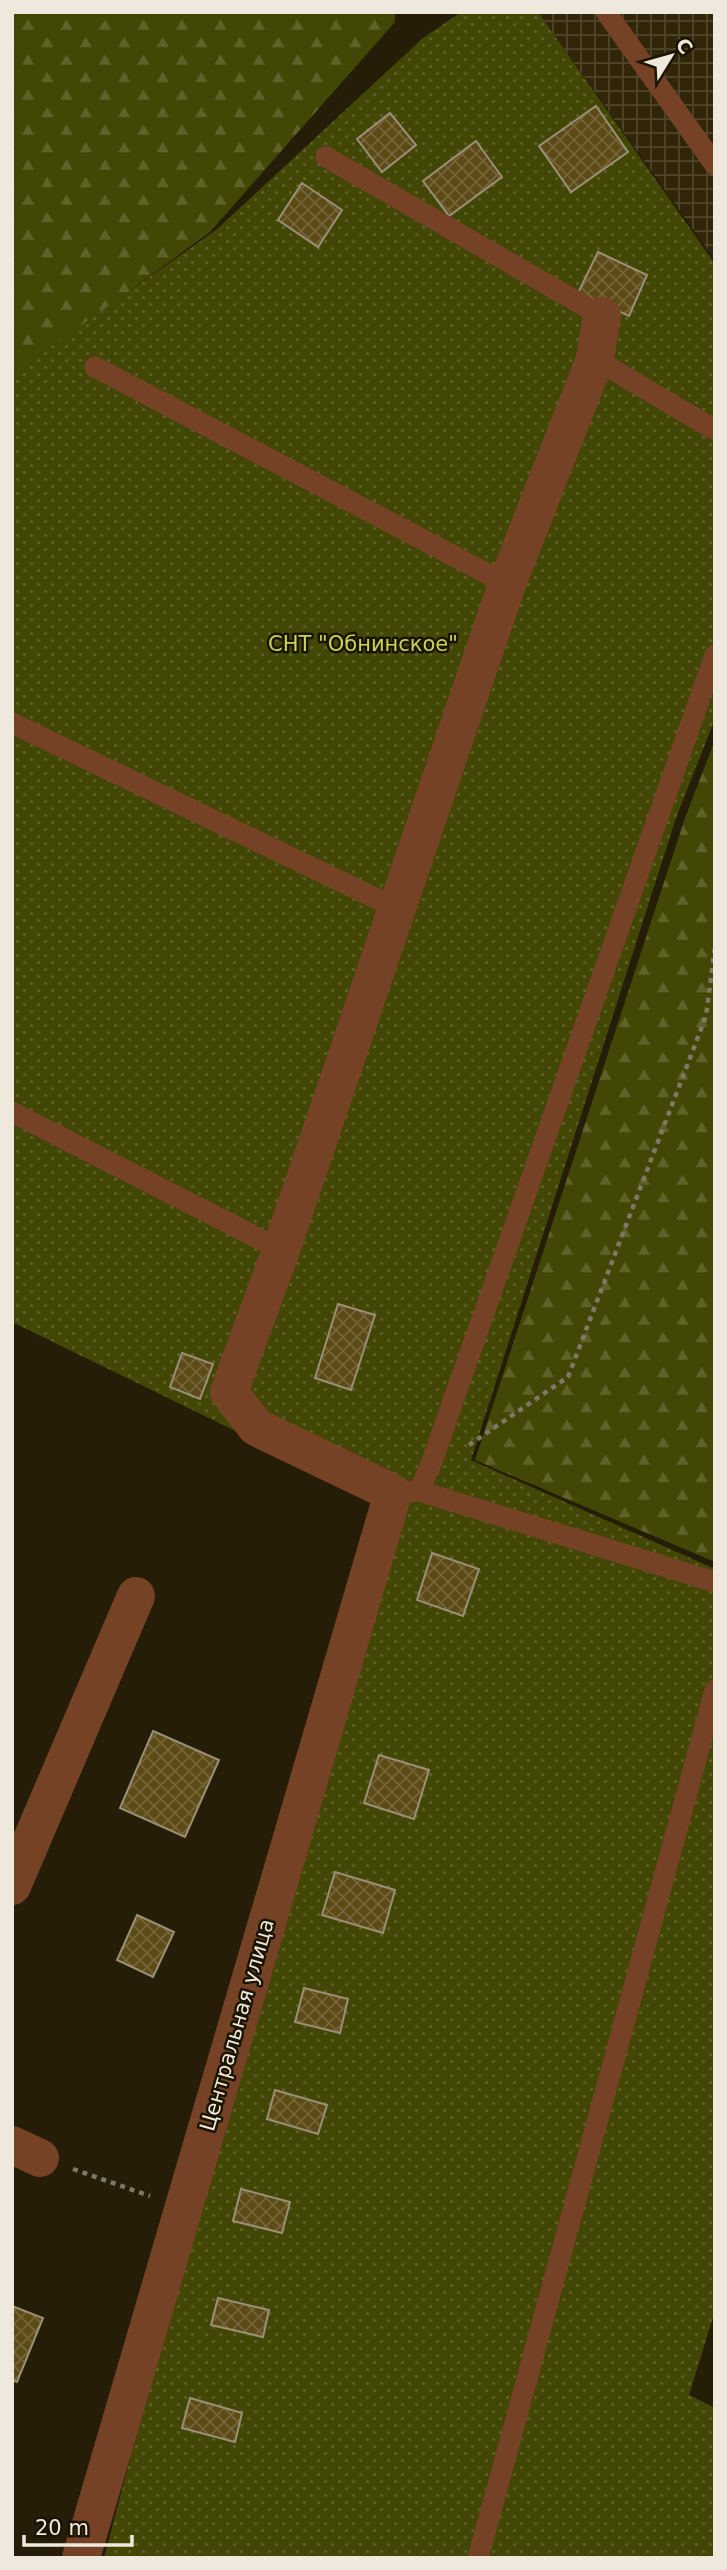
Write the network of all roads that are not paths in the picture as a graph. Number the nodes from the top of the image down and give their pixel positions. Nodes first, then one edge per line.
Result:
1 (607, 12) edge
2 (326, 158) dead end
3 (715, 165) edge
4 (602, 316) joint
5 (595, 359) junction
6 (95, 367) dead end
7 (715, 430) edge
8 (508, 584) junction
9 (715, 655) edge
10 (12, 723) edge
11 (398, 909) junction
12 (12, 1112) edge
13 (281, 1250) junction
14 (406, 1492) junction
15 (715, 1582) edge
16 (136, 1595) dead end
17 (715, 1689) edge
18 (12, 1886) edge
19 (81, 2558) edge
20 (478, 2558) edge

1 - 3 lane
2 - 4 lane
4 - 5 street
5 - 7 lane
5 - 8 street
6 - 8 lane
8 - 11 street
9 - 14 lane
10 - 11 lane
11 - 13 street
12 - 13 lane
13 - 14 street
14 - 15 lane
14 - 19 street, Центральная улица
16 - 18 street
17 - 20 lane

